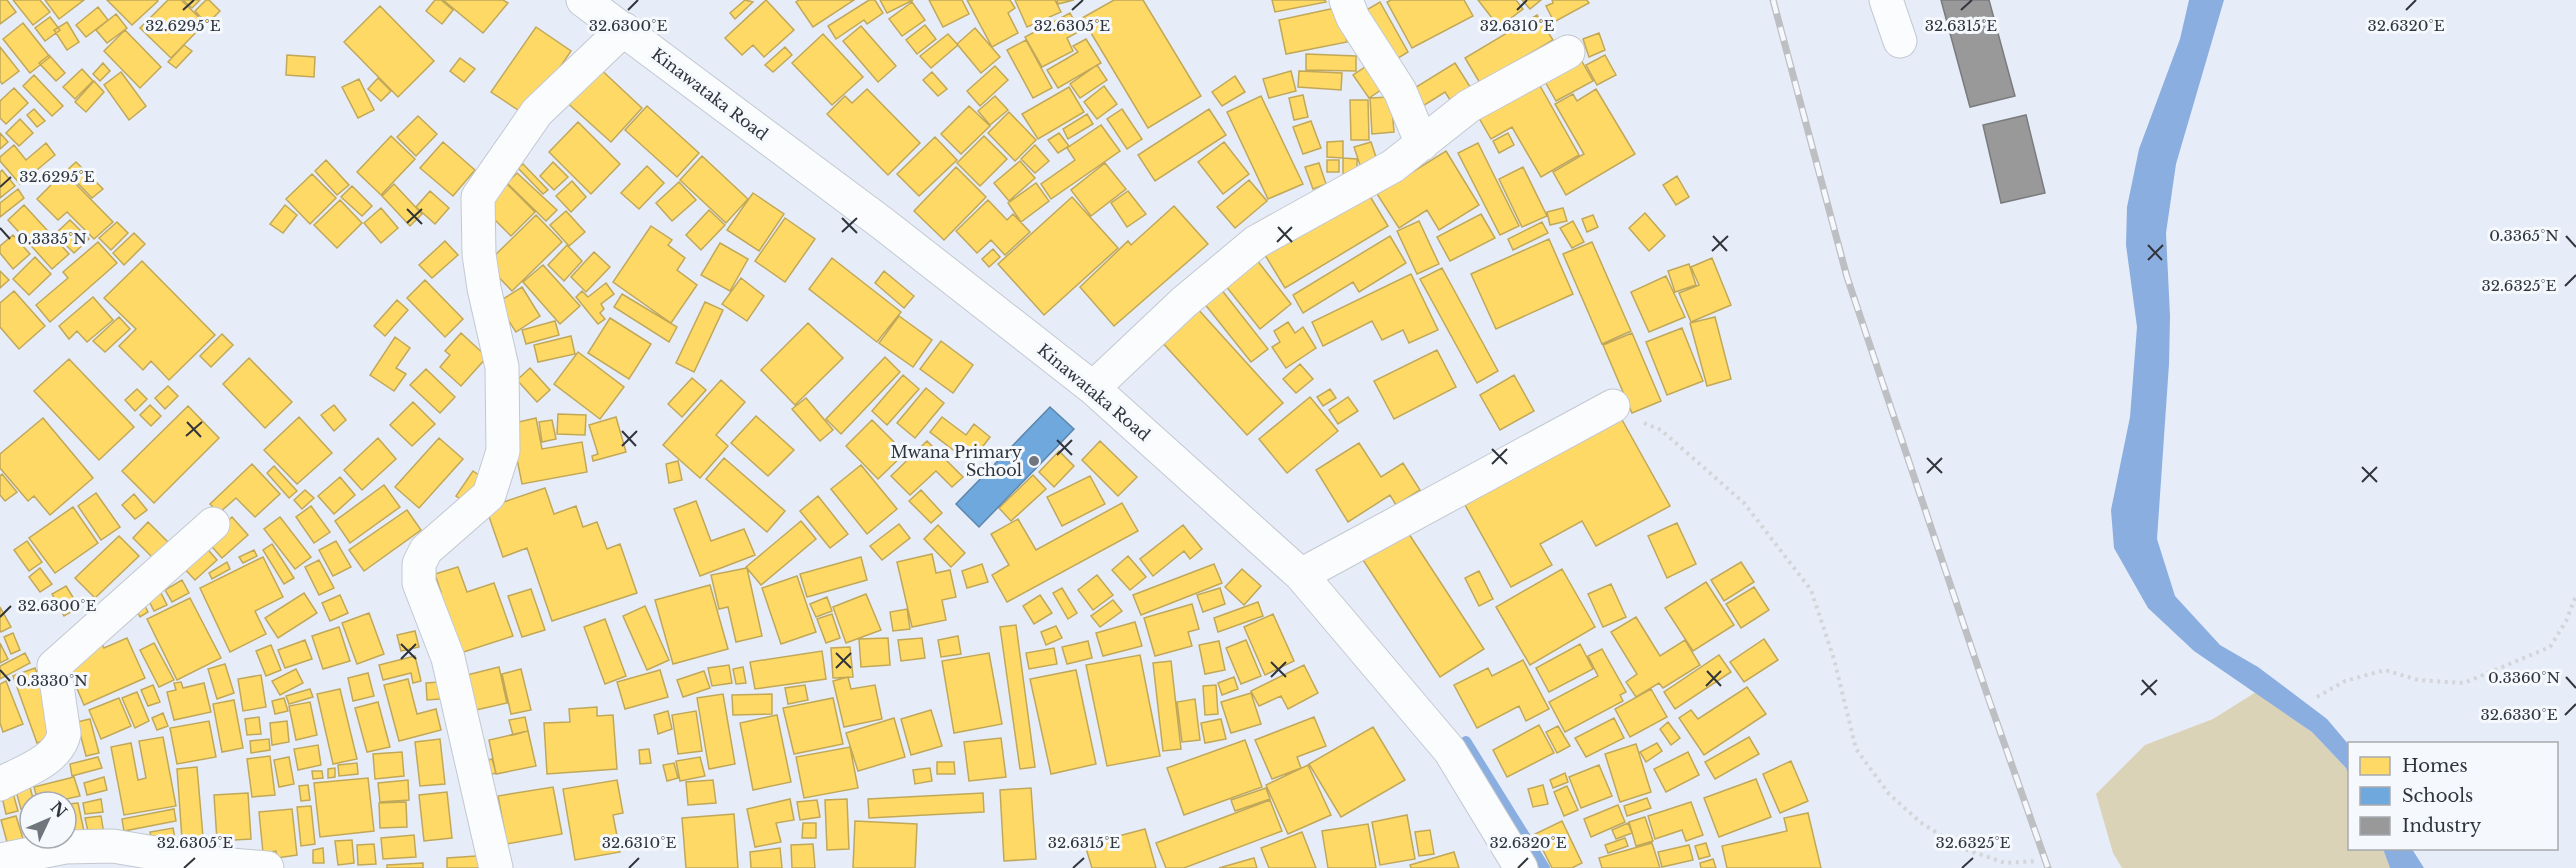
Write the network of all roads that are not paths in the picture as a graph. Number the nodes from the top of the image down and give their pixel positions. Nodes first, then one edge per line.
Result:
1 (583, 0) edge
2 (1346, 0) edge
3 (1886, 0) edge
4 (624, 28) junction
5 (1900, 41) dead end
6 (1568, 52) dead end
7 (1422, 144) junction
8 (1093, 388) junction
9 (1613, 406) road end
10 (213, 524) dead end
11 (1301, 575) junction
12 (0, 784) edge
13 (0, 860) edge
14 (267, 868) edge
15 (496, 868) edge
16 (1521, 868) edge

1 - 4 street, Kinawataka Road
2 - 7 street
3 - 5 street
4 - 8 street, Kinawataka Road
4 - 15 street
6 - 7 street
7 - 8 street
8 - 11 street, Kinawataka Road
9 - 11 street
10 - 12 street
11 - 16 street, Kinawataka Road
13 - 14 street

